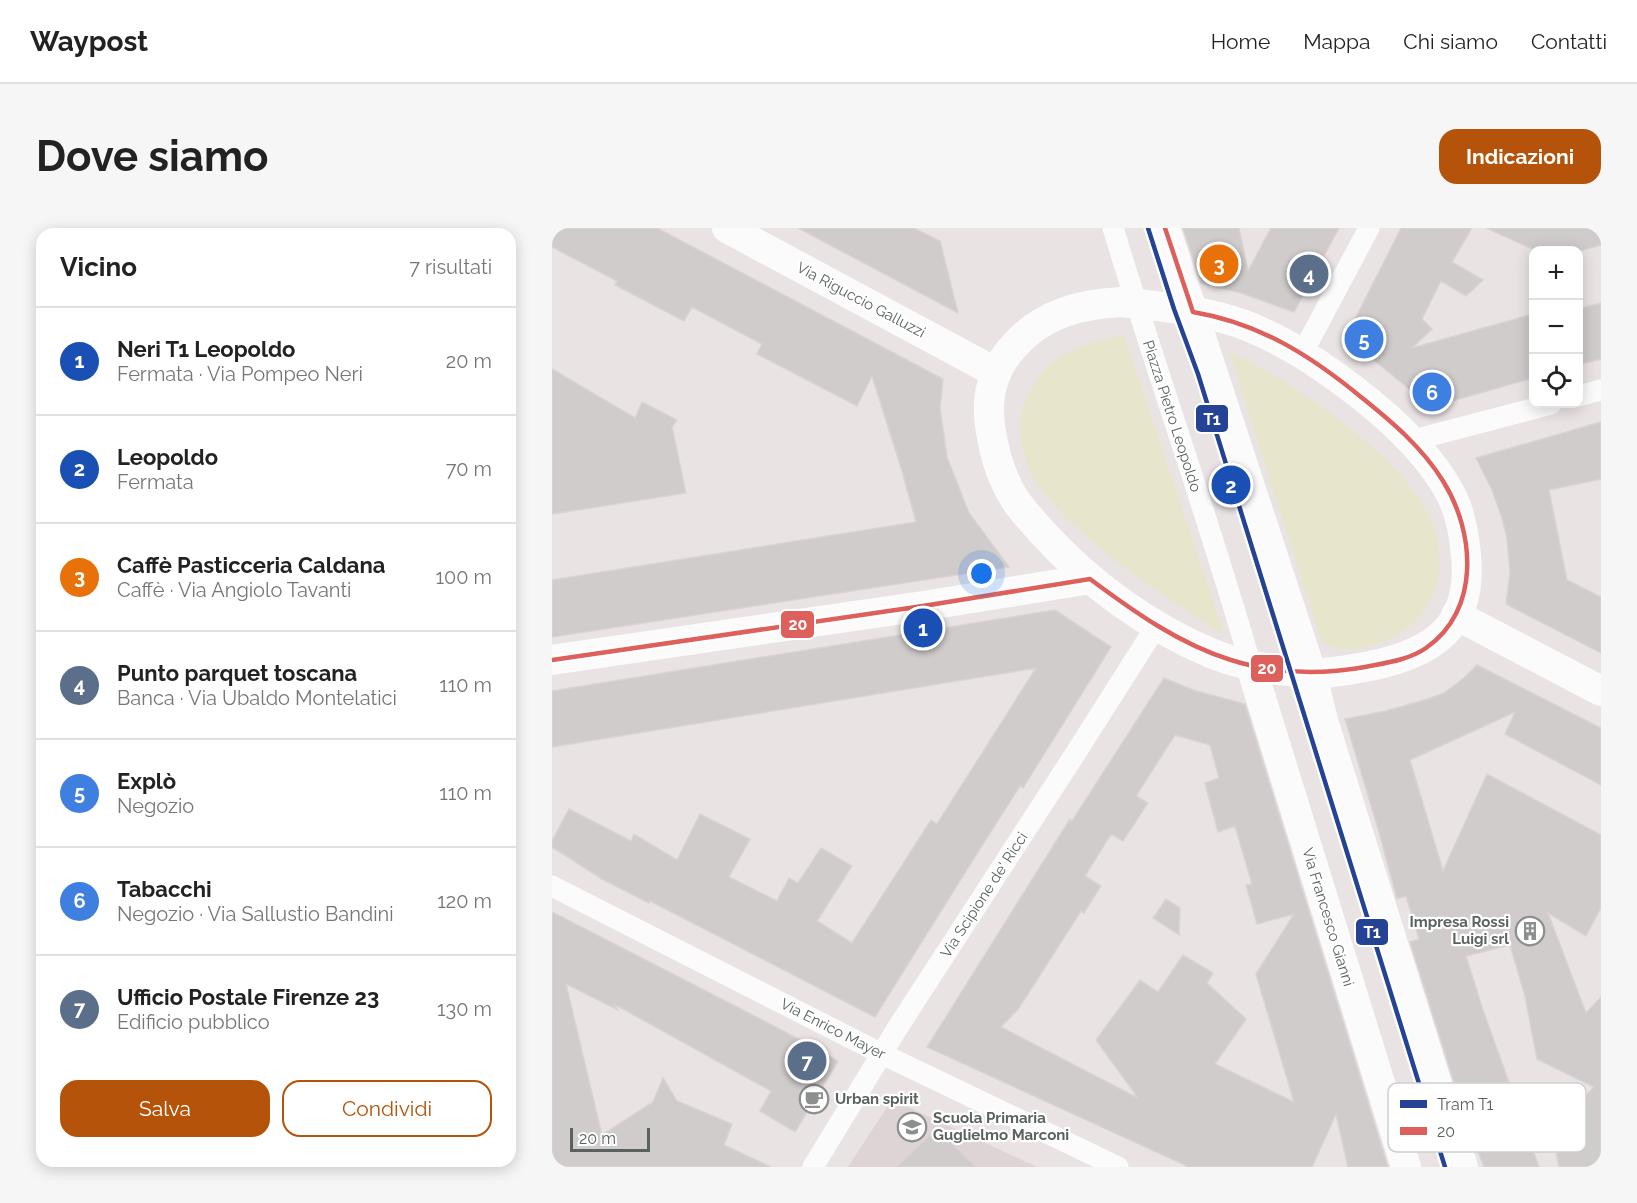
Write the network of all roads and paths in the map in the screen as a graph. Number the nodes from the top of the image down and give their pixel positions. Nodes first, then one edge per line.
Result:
1 (727, 228) edge
2 (1113, 228) edge
3 (1165, 228) edge
4 (1369, 228) edge
5 (1135, 303) junction
6 (1193, 312) junction
7 (1302, 354) junction
8 (995, 372) junction
9 (1601, 390) edge
10 (1583, 395) edge
11 (1536, 408) edge
12 (1410, 441) junction
13 (1090, 579) junction
14 (1456, 615) junction
15 (1157, 625) junction
16 (552, 660) edge
17 (1251, 666) junction
18 (1311, 672) junction
19 (1601, 691) edge
20 (552, 885) edge
21 (882, 1054) junction
22 (1437, 1083) edge
23 (1388, 1106) edge
24 (1402, 1152) edge
25 (1458, 1152) edge
26 (813, 1167) edge
27 (1118, 1167) edge
28 (1407, 1167) edge
29 (1463, 1167) edge

1 - 8 street, Via Riguccio Galluzzi
2 - 5 street, Piazza Pietro Leopoldo
3 - 6 street
4 - 7 street
5 - 6 street
5 - 8 street
5 - 17 street, Piazza Pietro Leopoldo
6 - 7 street
6 - 18 street
7 - 12 street
8 - 13 street
9 - 10 street
11 - 12 street
12 - 14 street
13 - 15 street
13 - 16 street
14 - 18 street
14 - 19 street
15 - 17 street
15 - 21 street, Via Scipione de' Ricci
17 - 18 street
17 - 23 street, Via Francesco Gianni
18 - 22 street
20 - 21 street, Via Enrico Mayer
21 - 26 street, Via Scipione de' Ricci
21 - 27 street, Via Enrico Mayer
24 - 28 street, Via Francesco Gianni
25 - 29 street

